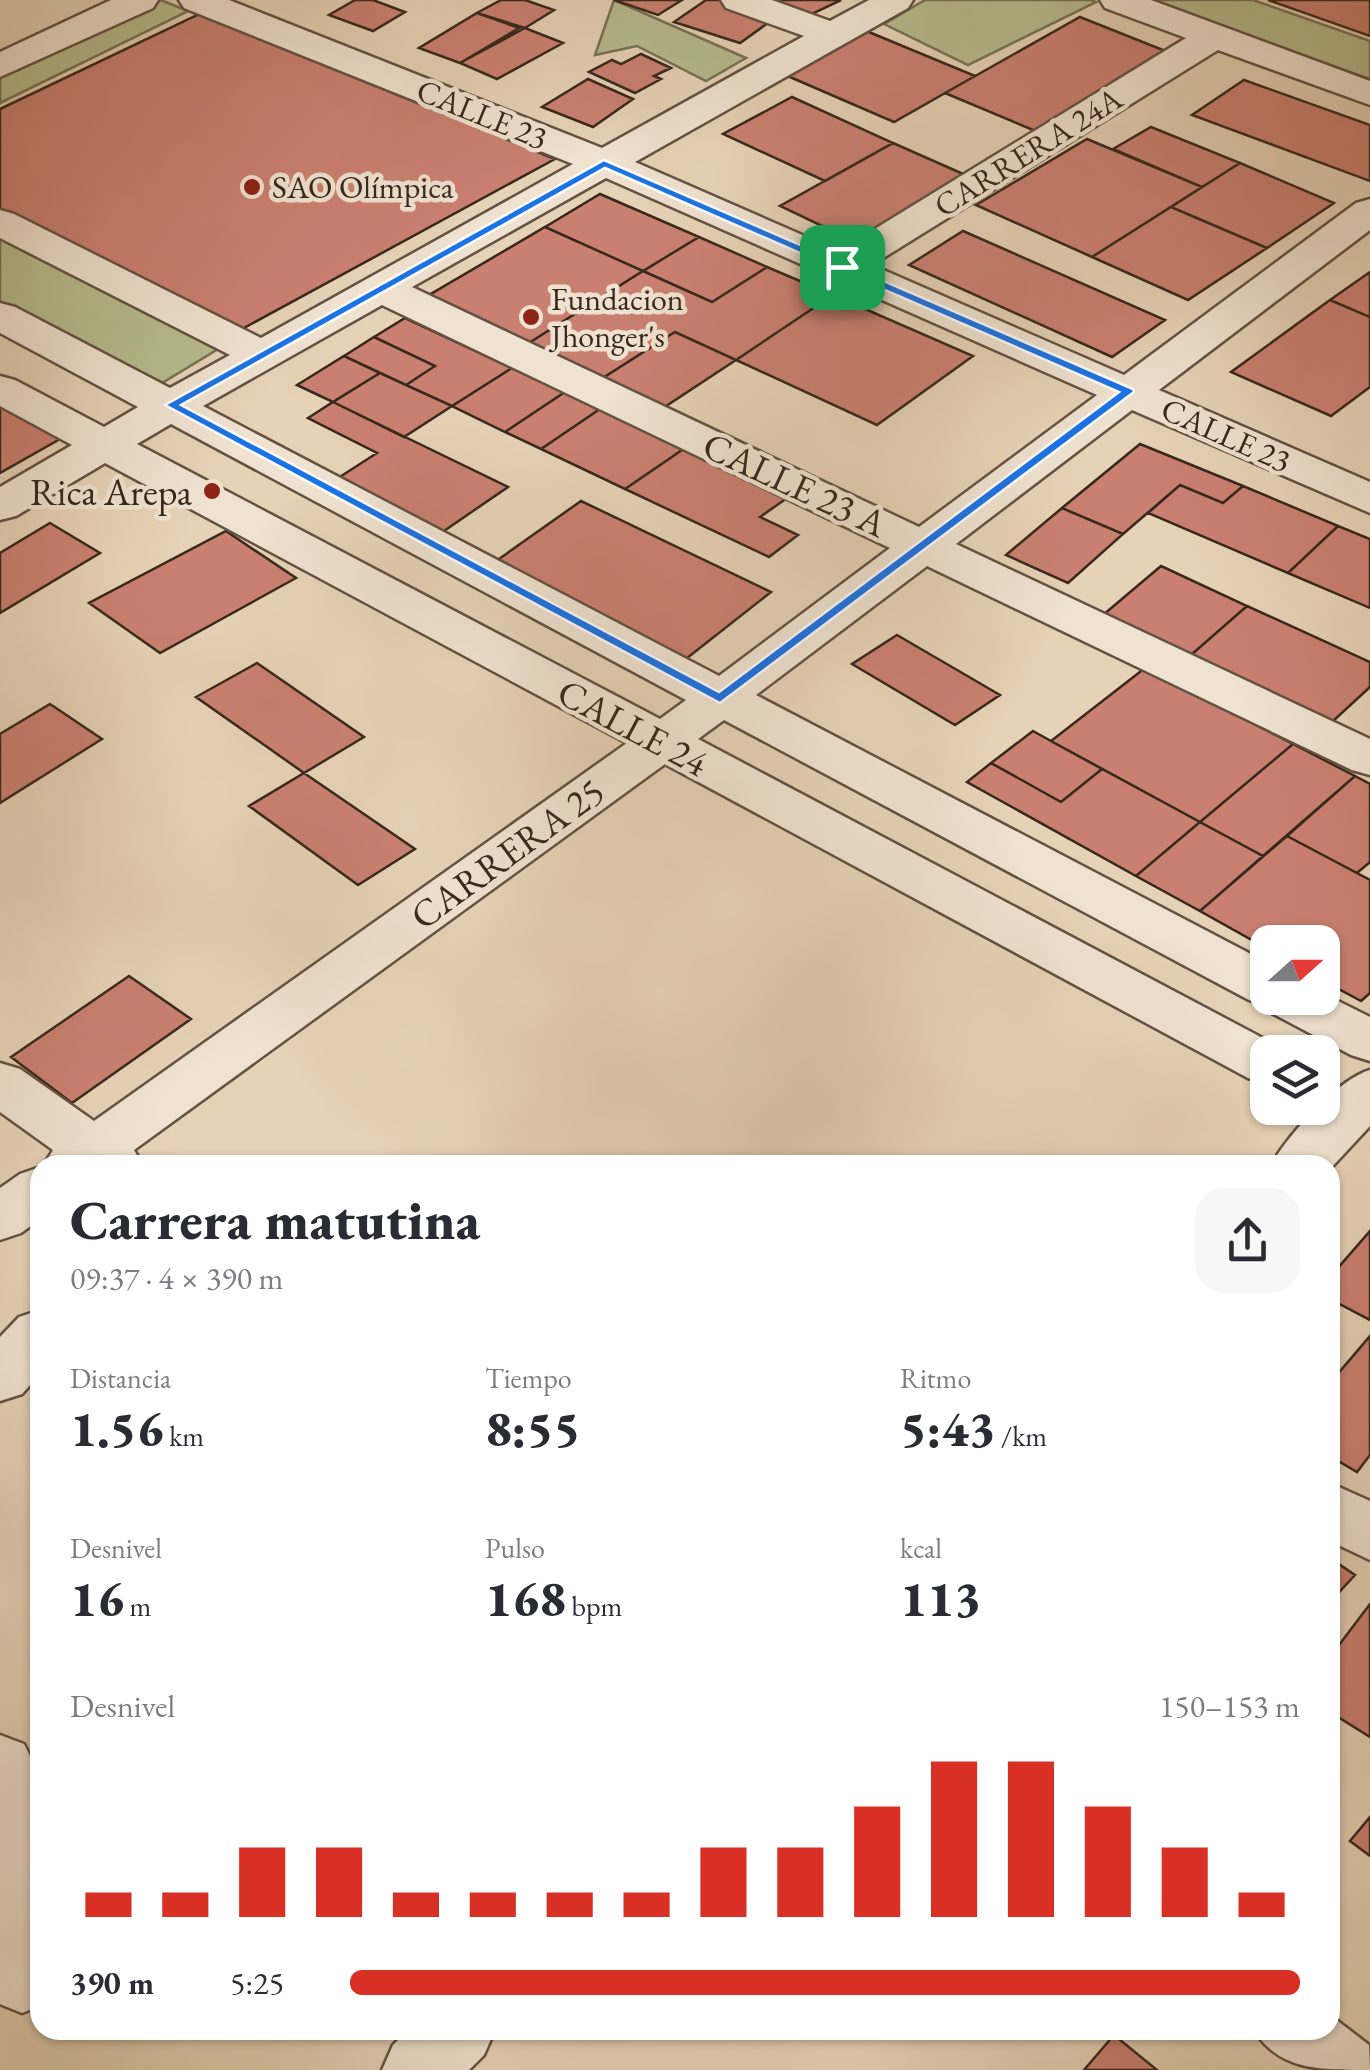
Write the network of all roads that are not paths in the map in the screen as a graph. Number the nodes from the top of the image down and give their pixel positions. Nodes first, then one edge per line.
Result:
1 (140, 0) edge
2 (197, 0) edge
3 (739, 0) edge
4 (895, 0) edge
5 (1118, 0) edge
6 (834, 35) junction
7 (1214, 36) junction
8 (8, 62) edge
9 (66, 74) dead end
10 (1370, 94) edge
11 (604, 163) junction
12 (1370, 210) edge
13 (0, 222) edge
14 (842, 267) junction
15 (382, 290) junction
16 (0, 316) edge
17 (263, 355) junction
18 (0, 389) edge
19 (1128, 392) junction
20 (172, 405) junction
21 (102, 445) junction
22 (1370, 499) edge
23 (0, 506) edge
24 (924, 545) junction
25 (720, 698) junction
26 (662, 742) junction
27 (1370, 759) edge
28 (1250, 978) edge
29 (1320, 1015) edge
30 (1370, 1041) edge
31 (1250, 1054) edge
32 (0, 1082) edge
33 (1354, 1102) edge
34 (87, 1155) edge
35 (100, 1155) edge
36 (1309, 1155) edge
37 (30, 1196) edge
38 (0, 1218) edge
39 (30, 1345) edge
40 (0, 1377) edge
41 (1340, 1515) edge
42 (1370, 1533) edge
43 (0, 1764) edge
44 (22, 1979) dead end
45 (1304, 2040) edge
46 (1342, 2070) edge

1 - 8 street
2 - 11 street, CALLE 23
3 - 6 street
4 - 6 street
5 - 7 street
6 - 11 street
7 - 10 street
7 - 14 street, CARRERA 24A
8 - 9 street
11 - 14 street, CALLE 23
11 - 15 street
12 - 19 street, CARRERA 25
13 - 17 street
14 - 19 street, CALLE 23
15 - 17 street
15 - 24 street, CALLE 23 A
16 - 20 street, CALLE 24
17 - 20 street
18 - 21 street, CALLE 24
19 - 22 street, CALLE 23
19 - 24 street, CARRERA 25
20 - 21 street
20 - 25 street, CALLE 24
21 - 23 street
21 - 26 street, CALLE 24
24 - 25 street, CARRERA 25
24 - 27 street, CALLE 23 A
25 - 26 street, CARRERA 25
25 - 28 street, CALLE 24
26 - 31 street, CALLE 24
26 - 35 street, CARRERA 25
29 - 30 street
32 - 34 street
33 - 36 street
37 - 38 street
39 - 40 street
41 - 42 street
43 - 44 street
45 - 46 street

